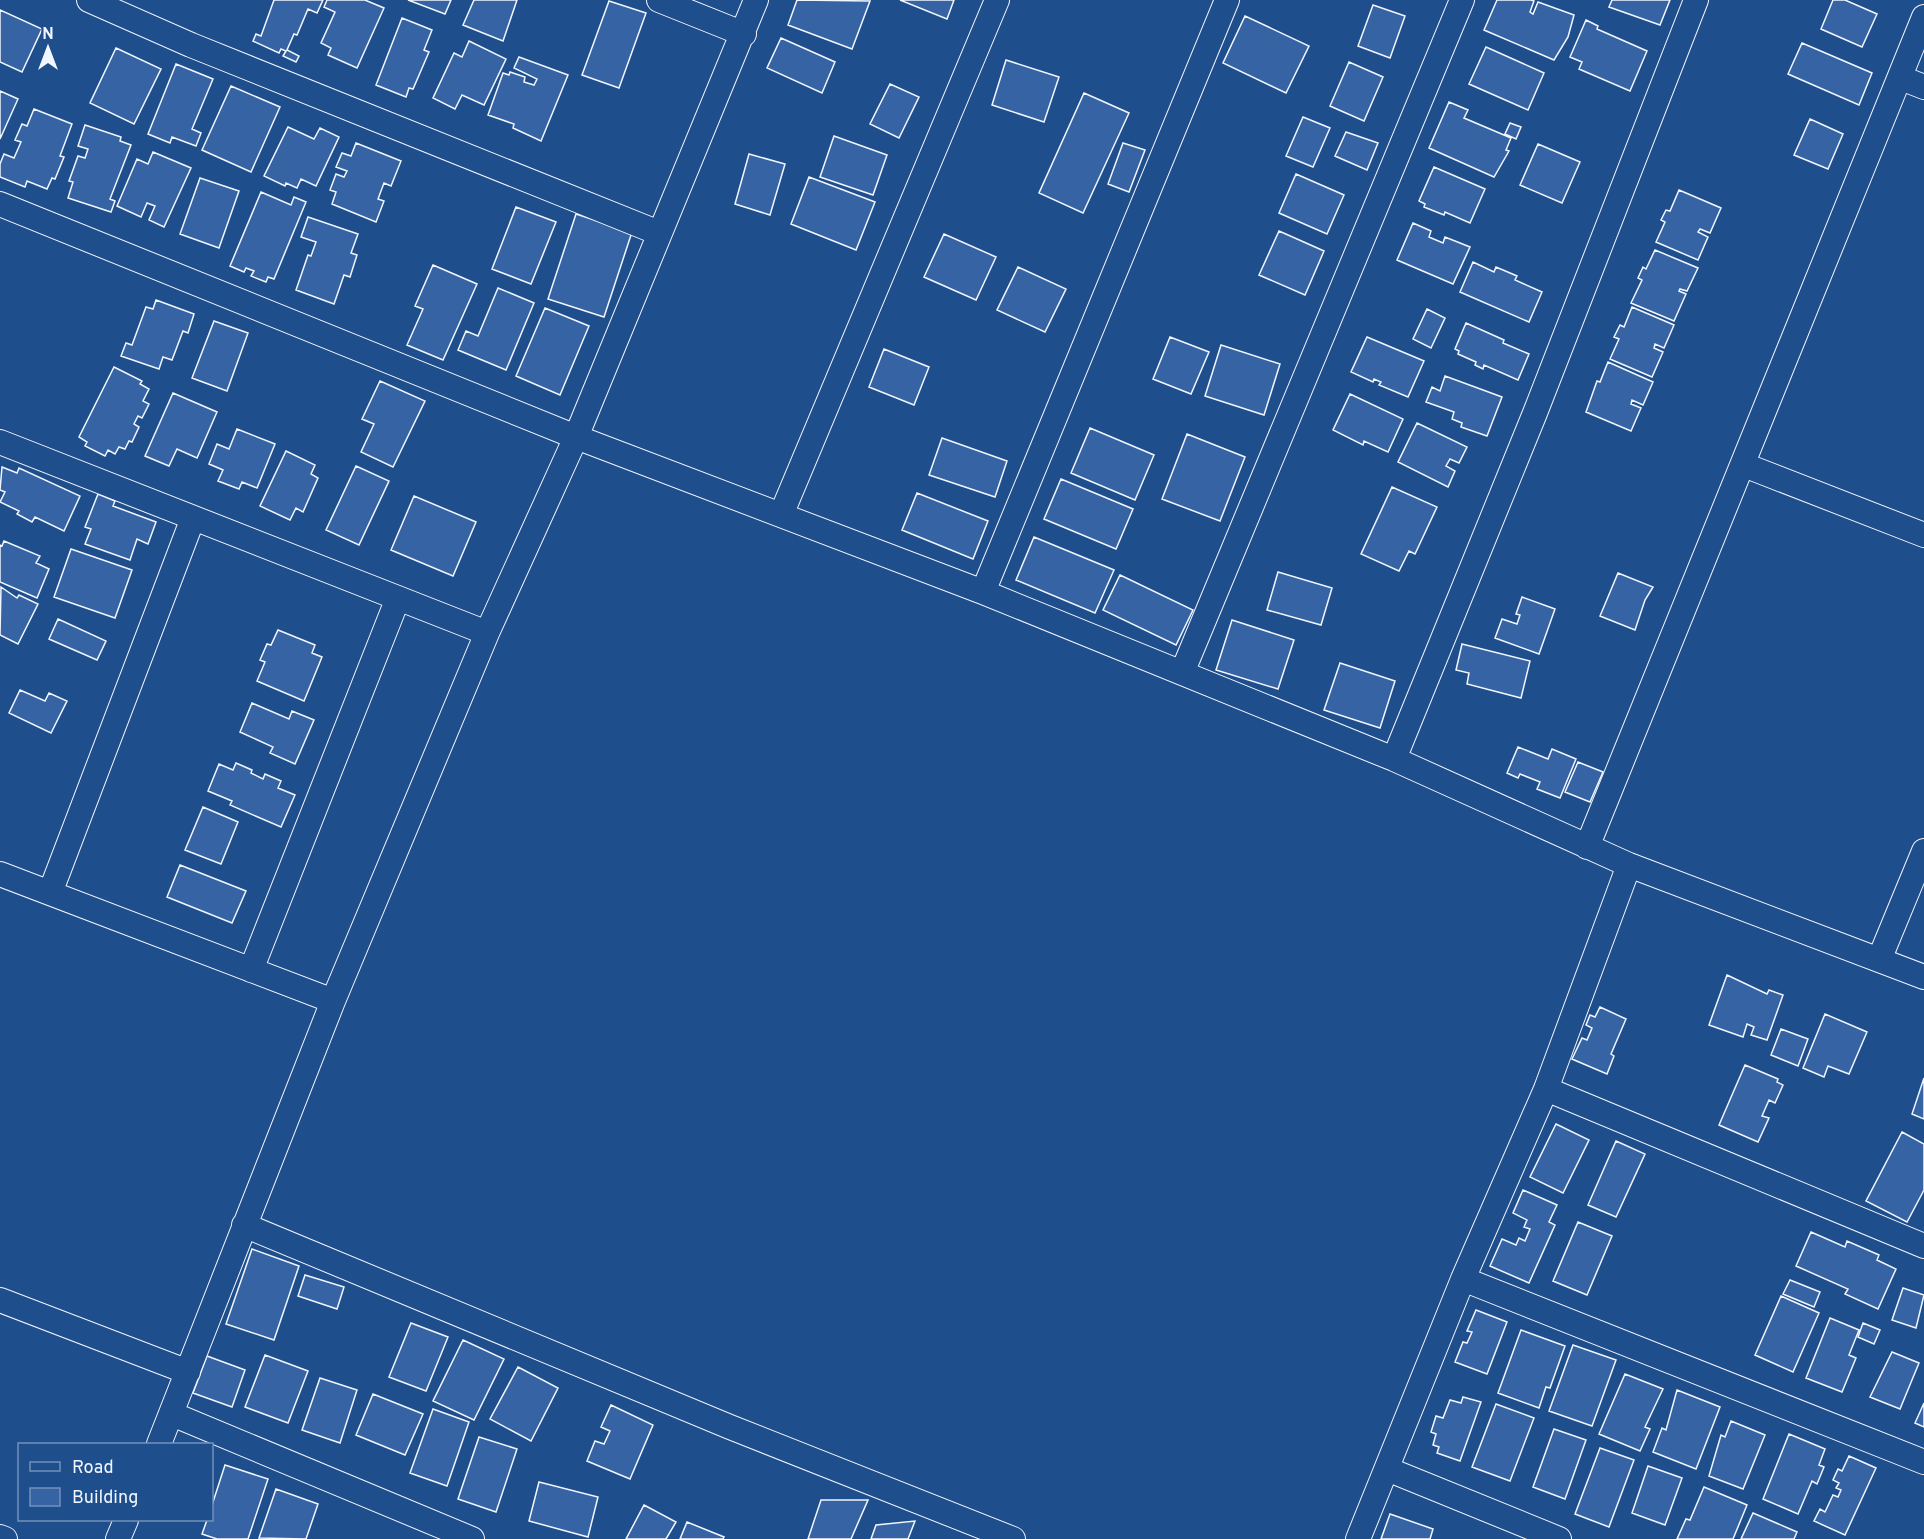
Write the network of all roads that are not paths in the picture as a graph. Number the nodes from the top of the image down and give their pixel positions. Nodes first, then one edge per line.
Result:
1 (89, 0) edge
2 (659, 0) edge
3 (756, 0) edge
4 (997, 0) edge
5 (1227, 0) edge
6 (1462, 0) edge
7 (1696, 0) edge
8 (1924, 17) edge
9 (744, 34) junction
10 (1901, 78) junction
11 (1924, 87) edge
12 (0, 204) edge
13 (659, 233) junction
14 (576, 437) junction
15 (0, 442) edge
16 (1744, 465) junction
17 (781, 515) junction
18 (193, 518) junction
19 (1924, 535) edge
20 (983, 592) junction
21 (398, 598) junction
22 (487, 633) junction
23 (1182, 673) junction
24 (1394, 759) junction
25 (1587, 847) junction
26 (1924, 851) edge
27 (1629, 865) junction
28 (0, 874) edge
29 (50, 893) junction
30 (1880, 960) junction
31 (251, 970) junction
32 (1924, 977) edge
33 (333, 1001) junction
34 (1546, 1089) junction
35 (244, 1225) junction
36 (1924, 1246) edge
37 (1463, 1279) junction
38 (0, 1300) edge
39 (188, 1372) junction
40 (172, 1414) junction
41 (159, 1443) edge
42 (1924, 1462) edge
43 (1387, 1469) junction
44 (126, 1521) edge
45 (0, 1537) edge
46 (5, 1539) edge
47 (118, 1539) edge
48 (472, 1539) edge
49 (1013, 1539) edge
50 (1358, 1539) edge
51 (1559, 1539) edge

1 - 13 street
2 - 9 street
3 - 9 street
4 - 17 street
5 - 20 street
6 - 23 street
7 - 24 street
8 - 10 street
9 - 13 street
10 - 11 street
10 - 16 street
12 - 14 street
13 - 14 street
14 - 17 street
14 - 22 street
15 - 18 street
16 - 19 street
16 - 25 street
17 - 20 street
18 - 21 street
18 - 29 street
20 - 23 street
21 - 22 street
21 - 31 street
22 - 33 street
23 - 24 street
24 - 25 street
25 - 27 street
26 - 30 street
27 - 30 street
27 - 34 street
28 - 29 street
29 - 31 street
30 - 32 street
31 - 33 street
33 - 35 street
34 - 36 street
34 - 37 street
35 - 39 street
35 - 49 street
37 - 42 street
37 - 43 street
38 - 39 street
39 - 40 street
40 - 41 street
40 - 48 street
43 - 50 street
43 - 51 street
44 - 47 street
45 - 46 street

